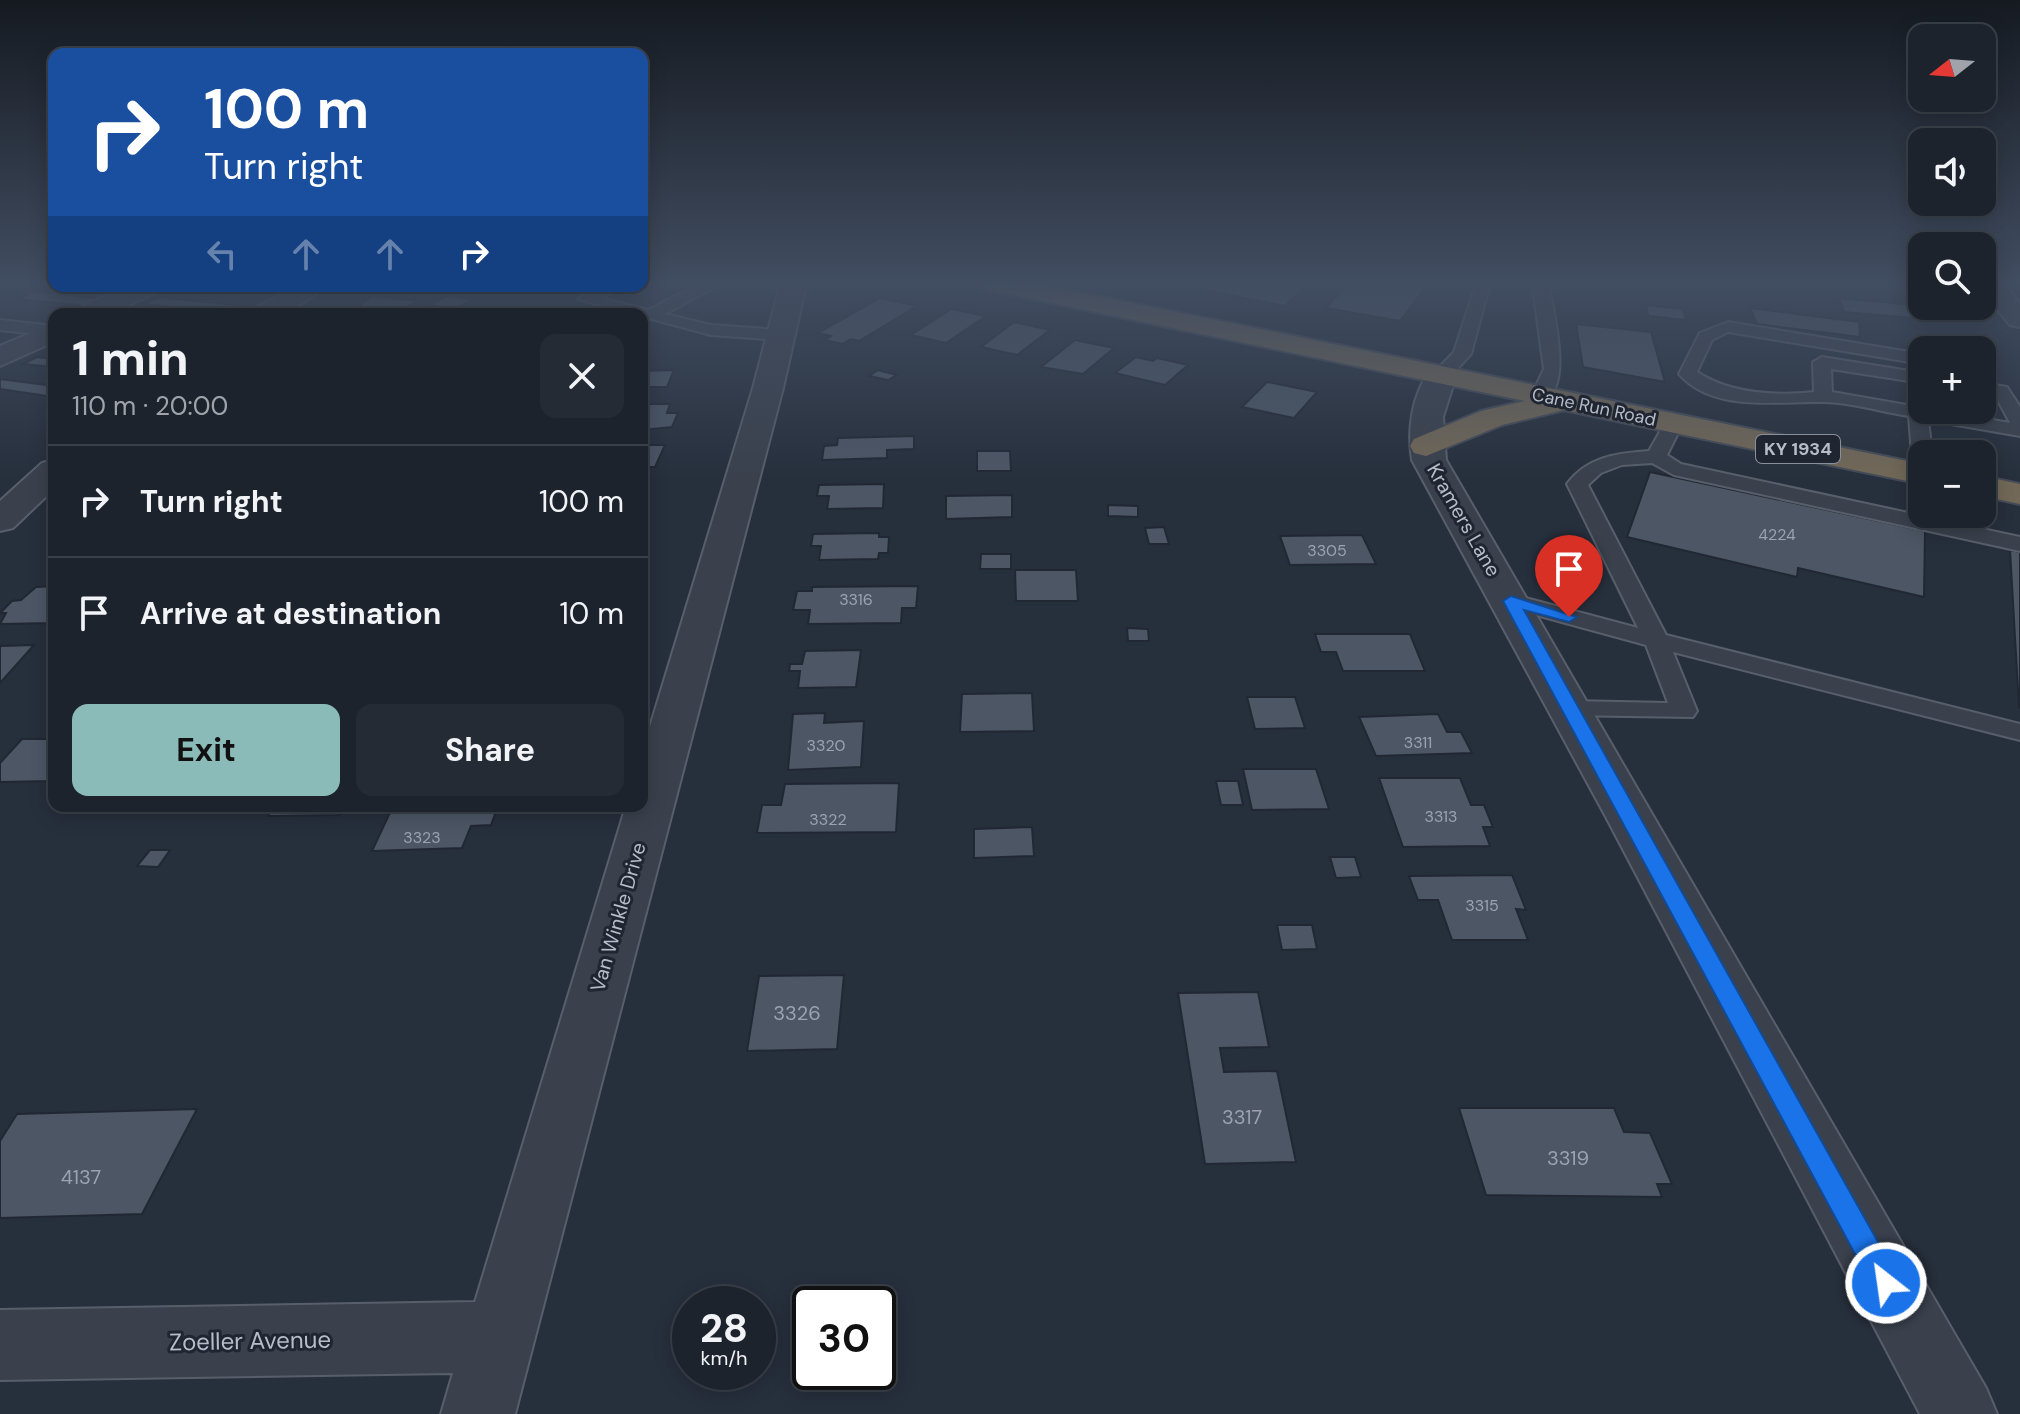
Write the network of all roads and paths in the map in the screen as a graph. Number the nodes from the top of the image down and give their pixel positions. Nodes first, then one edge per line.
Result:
1 (21, 347) edge
2 (778, 347) edge
3 (1301, 347) edge
4 (1464, 347) edge
5 (1550, 347) edge
6 (1699, 347) edge
7 (1849, 347) edge
8 (0, 357) edge
9 (1908, 357) edge
10 (1441, 376) junction
11 (1908, 376) edge
12 (2001, 391) edge
13 (1823, 396) junction
14 (1554, 399) junction
15 (1908, 410) edge
16 (1674, 423) junction
17 (2020, 423) edge
18 (1986, 424) edge
19 (2020, 430) edge
20 (1426, 446) junction
21 (1656, 457) junction
22 (1908, 471) edge
23 (48, 476) edge
24 (1996, 489) edge
25 (2020, 494) edge
26 (1908, 512) edge
27 (0, 520) edge
28 (1979, 528) edge
29 (2020, 544) edge
30 (1511, 601) junction
31 (1656, 640) junction
32 (1571, 709) junction
33 (2020, 732) edge
34 (648, 809) edge
35 (647, 812) edge
36 (500, 1337) junction
37 (0, 1345) edge
38 (478, 1414) edge
39 (1960, 1414) edge

1 - 8 street
2 - 34 street, Van Winkle Drive
3 - 10 highway, Cane Run Road / KY 1934
4 - 10 lane
5 - 14 lane
6 - 13 lane
7 - 9 lane
10 - 14 highway, Cane Run Road / KY 1934
10 - 20 street, Kramers Lane
11 - 13 lane
12 - 17 lane
13 - 15 lane
14 - 16 highway, Cane Run Road / KY 1934
14 - 20 highway
16 - 21 lane
16 - 22 highway, Cane Run Road / KY 1934
18 - 19 lane
20 - 30 street, Kramers Lane
21 - 26 lane
21 - 31 lane
23 - 27 street
24 - 25 highway
28 - 29 lane
30 - 31 lane
30 - 32 street, Kramers Lane
31 - 32 lane
31 - 33 lane
32 - 39 street, Kramers Lane
35 - 36 street, Van Winkle Drive
36 - 37 street, Zoeller Avenue
36 - 38 street, Van Winkle Drive

